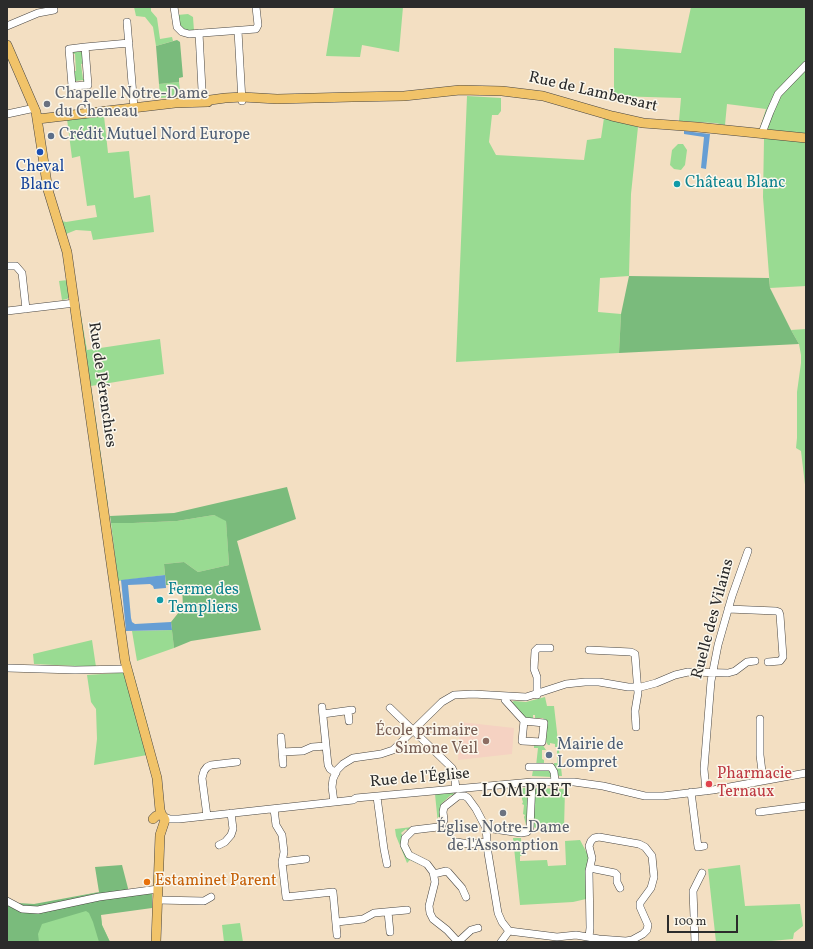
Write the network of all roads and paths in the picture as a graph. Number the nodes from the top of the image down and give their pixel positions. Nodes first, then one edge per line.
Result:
1 (174, 7) edge
2 (256, 7) edge
3 (39, 10) edge
4 (54, 10) dead end
5 (127, 22) dead end
6 (7, 26) edge
7 (238, 31) junction
8 (199, 33) junction
9 (129, 43) junction
10 (7, 45) edge
11 (85, 47) junction
12 (806, 64) edge
13 (202, 90) dead end
14 (242, 98) junction
15 (35, 108) junction
16 (134, 108) junction
17 (7, 114) edge
18 (56, 116) junction
19 (38, 119) junction
20 (762, 133) junction
21 (806, 138) edge
22 (7, 266) edge
23 (75, 303) junction
24 (26, 309) junction
25 (7, 311) edge
26 (748, 551) dead end
27 (728, 609) junction
28 (550, 648) dead end
29 (589, 650) dead end
30 (755, 661) dead end
31 (768, 662) dead end
32 (7, 668) edge
33 (127, 669) junction
34 (712, 673) junction
35 (638, 687) junction
36 (537, 695) junction
37 (505, 696) junction
38 (390, 708) dead end
39 (760, 719) dead end
40 (349, 721) dead end
41 (524, 721) dead end
42 (636, 727) dead end
43 (413, 731) junction
44 (281, 737) dead end
45 (326, 746) junction
46 (282, 752) junction
47 (237, 762) dead end
48 (283, 764) dead end
49 (529, 767) dead end
50 (806, 772) edge
51 (336, 773) junction
52 (763, 780) junction
53 (555, 781) junction
54 (532, 782) junction
55 (457, 791) junction
56 (706, 791) junction
57 (692, 792) junction
58 (377, 797) junction
59 (334, 802) junction
60 (806, 806) edge
61 (274, 809) junction
62 (759, 812) dead end
63 (231, 813) junction
64 (207, 816) junction
65 (160, 821) junction
66 (486, 828) junction
67 (457, 842) dead end
68 (487, 842) junction
69 (219, 845) dead end
70 (704, 846) dead end
71 (306, 859) dead end
72 (282, 862) junction
73 (388, 864) dead end
74 (590, 868) junction
75 (702, 873) dead end
76 (434, 874) junction
77 (620, 888) dead end
78 (158, 889) junction
79 (211, 897) dead end
80 (466, 897) dead end
81 (157, 900) junction
82 (7, 901) edge
83 (407, 910) dead end
84 (388, 912) junction
85 (336, 922) junction
86 (478, 928) dead end
87 (508, 931) junction
88 (390, 932) dead end
89 (338, 935) dead end
90 (589, 937) junction
91 (156, 942) edge
92 (501, 942) edge
93 (695, 942) edge

1 - 8 street
2 - 7 street
3 - 4 street
3 - 6 street
5 - 9 street
7 - 8 street
7 - 14 street
8 - 13 street
9 - 11 street
9 - 16 street
10 - 15 main road, Rue de Pérenchies
11 - 11 street
12 - 20 street
14 - 16 main road, Rue de Lambersart
14 - 20 main road, Rue de Lambersart
15 - 17 street
15 - 18 main road, Rue de Lambersart
15 - 19 main road, Rue de Pérenchies
16 - 18 main road, Rue de Lambersart
18 - 19 main road, Rue de Lambersart
19 - 23 main road, Rue de Pérenchies
20 - 21 main road, Rue de Lambersart
22 - 24 street
23 - 24 street
23 - 33 main road, Rue de Pérenchies
24 - 25 street
26 - 27 street, Ruelle des Vilains
27 - 31 street
27 - 34 street, Ruelle des Vilains
28 - 36 street
29 - 35 street
30 - 34 street
32 - 33 street
33 - 65 main road, Rue de Pérenchies
34 - 35 street
34 - 56 street, Ruelle des Vilains
35 - 36 street
35 - 42 street
36 - 37 street
37 - 41 street
37 - 43 street
38 - 43 street
39 - 52 street
40 - 45 street
43 - 51 street
43 - 55 street
44 - 46 street
45 - 46 street
45 - 51 street
46 - 48 street
47 - 64 street
49 - 53 street
50 - 52 street, Rue de l'Église
51 - 59 street
52 - 56 street, Rue de l'Église
53 - 54 street, Rue de l'Église
53 - 57 street, Rue de l'Église
54 - 55 street, Rue de l'Église
54 - 66 street
55 - 58 street, Rue de l'Église
55 - 66 street
55 - 76 street
56 - 57 street, Rue de l'Église
57 - 70 street
58 - 59 street, Rue de l'Église
58 - 73 street
59 - 61 street, Rue de l'Église
60 - 62 street
61 - 63 street, Rue de l'Église
61 - 72 street
63 - 64 street, Rue de l'Église
63 - 69 street
64 - 65 street, Rue de l'Église
65 - 78 main road, Rue de Pérenchies
66 - 68 street
67 - 68 street
68 - 87 street
71 - 72 street
72 - 85 street
74 - 77 street
74 - 90 street
74 - 90 street
75 - 93 street
76 - 80 street
76 - 86 street
78 - 81 main road, Rue de Pérenchies
78 - 82 street
79 - 81 street
81 - 91 main road, Rue de Pérenchies
83 - 84 street
84 - 85 street
84 - 88 street
85 - 89 street
87 - 90 street
87 - 92 street

